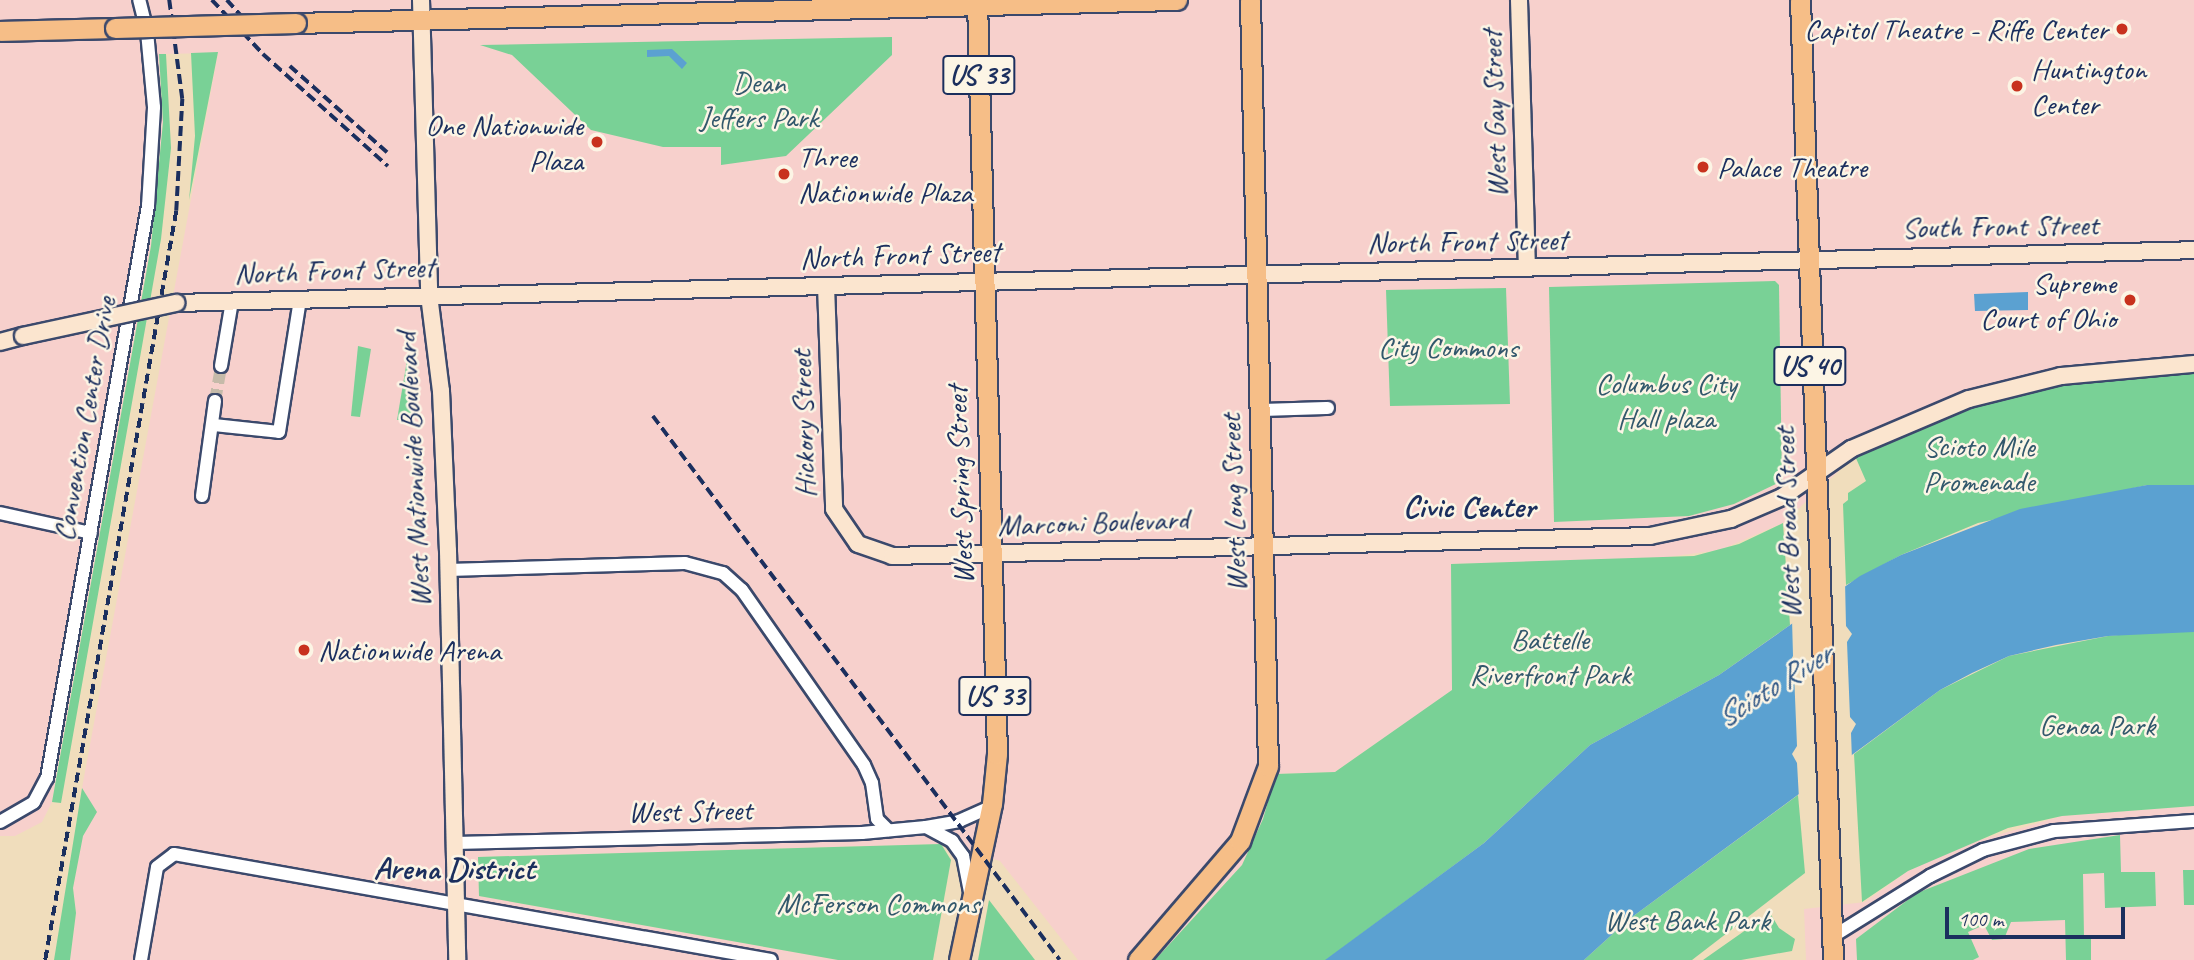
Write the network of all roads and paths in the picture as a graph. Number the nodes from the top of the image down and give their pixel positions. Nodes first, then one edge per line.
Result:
1 (139, 0) edge
2 (1177, 0) edge
3 (1250, 0) edge
4 (1519, 0) edge
5 (1800, 0) edge
6 (977, 3) edge
7 (706, 6) edge
8 (421, 10) edge
9 (0, 32) edge
10 (2194, 250) edge
11 (1807, 259) junction
12 (1527, 268) junction
13 (1257, 273) junction
14 (984, 281) junction
15 (826, 286) junction
16 (429, 295) junction
17 (300, 299) junction
18 (232, 301) junction
19 (0, 342) edge
20 (2194, 364) edge
21 (221, 366) tunnel mouth
22 (215, 401) tunnel mouth
23 (1328, 408) dead end
24 (1260, 410) junction
25 (214, 425) junction
26 (1814, 473) junction
27 (202, 496) dead end
28 (0, 513) edge
29 (91, 533) junction
30 (1263, 545) junction
31 (865, 549) joint
32 (992, 552) junction
33 (448, 570) junction
34 (991, 807) junction
35 (2194, 821) edge
36 (0, 822) edge
37 (926, 827) junction
38 (888, 830) junction
39 (455, 843) junction
40 (971, 894) junction
41 (456, 904) junction
42 (1832, 937) junction
43 (751, 958) edge
44 (141, 960) edge
45 (457, 960) edge
46 (771, 960) edge
47 (959, 960) edge
48 (1139, 960) edge
49 (1833, 960) edge

1 - 29 street, Convention Center Drive
2 - 6 main road
3 - 13 main road, West Long Street
4 - 12 street, West Gay Street
5 - 11 main road, West Broad Street / US 40
6 - 7 main road
6 - 14 main road, West Spring Street / US 33
7 - 8 main road
8 - 9 main road, bridge
8 - 16 street, West Nationwide Boulevard
10 - 11 street, South Front Street
11 - 12 street, North Front Street
11 - 26 main road, West Broad Street / US 40
12 - 13 street, North Front Street
13 - 14 street, North Front Street
13 - 24 main road, West Long Street
14 - 15 street, North Front Street
14 - 32 main road, West Spring Street / US 33
15 - 16 street, North Front Street
15 - 31 street, Hickory Street
16 - 17 street, North Front Street
16 - 33 street, West Nationwide Boulevard
17 - 18 street, North Front Street
17 - 25 street
18 - 19 street, North Front Street, bridge
18 - 21 street
20 - 26 street, Marconi Boulevard
22 - 25 street
23 - 24 street
24 - 30 main road, West Long Street
25 - 27 street
26 - 30 street, Marconi Boulevard
26 - 42 main road, West Broad Street / US 40
28 - 29 street
29 - 36 street, Convention Center Drive
30 - 32 street, Marconi Boulevard
30 - 48 main road, West Long Street
31 - 32 street, Marconi Boulevard
32 - 34 main road, West Spring Street / US 33
33 - 38 street
33 - 39 street, West Nationwide Boulevard
34 - 37 street, West Street
34 - 40 main road, West Spring Street / US 33
35 - 42 street
37 - 38 street, West Street
37 - 40 street
38 - 39 street, West Street
39 - 41 street, West Nationwide Boulevard
40 - 47 main road, West Spring Street / US 33
41 - 43 street
41 - 44 street
41 - 45 street, West Nationwide Boulevard
42 - 49 main road, West Broad Street / US 40
43 - 46 street

